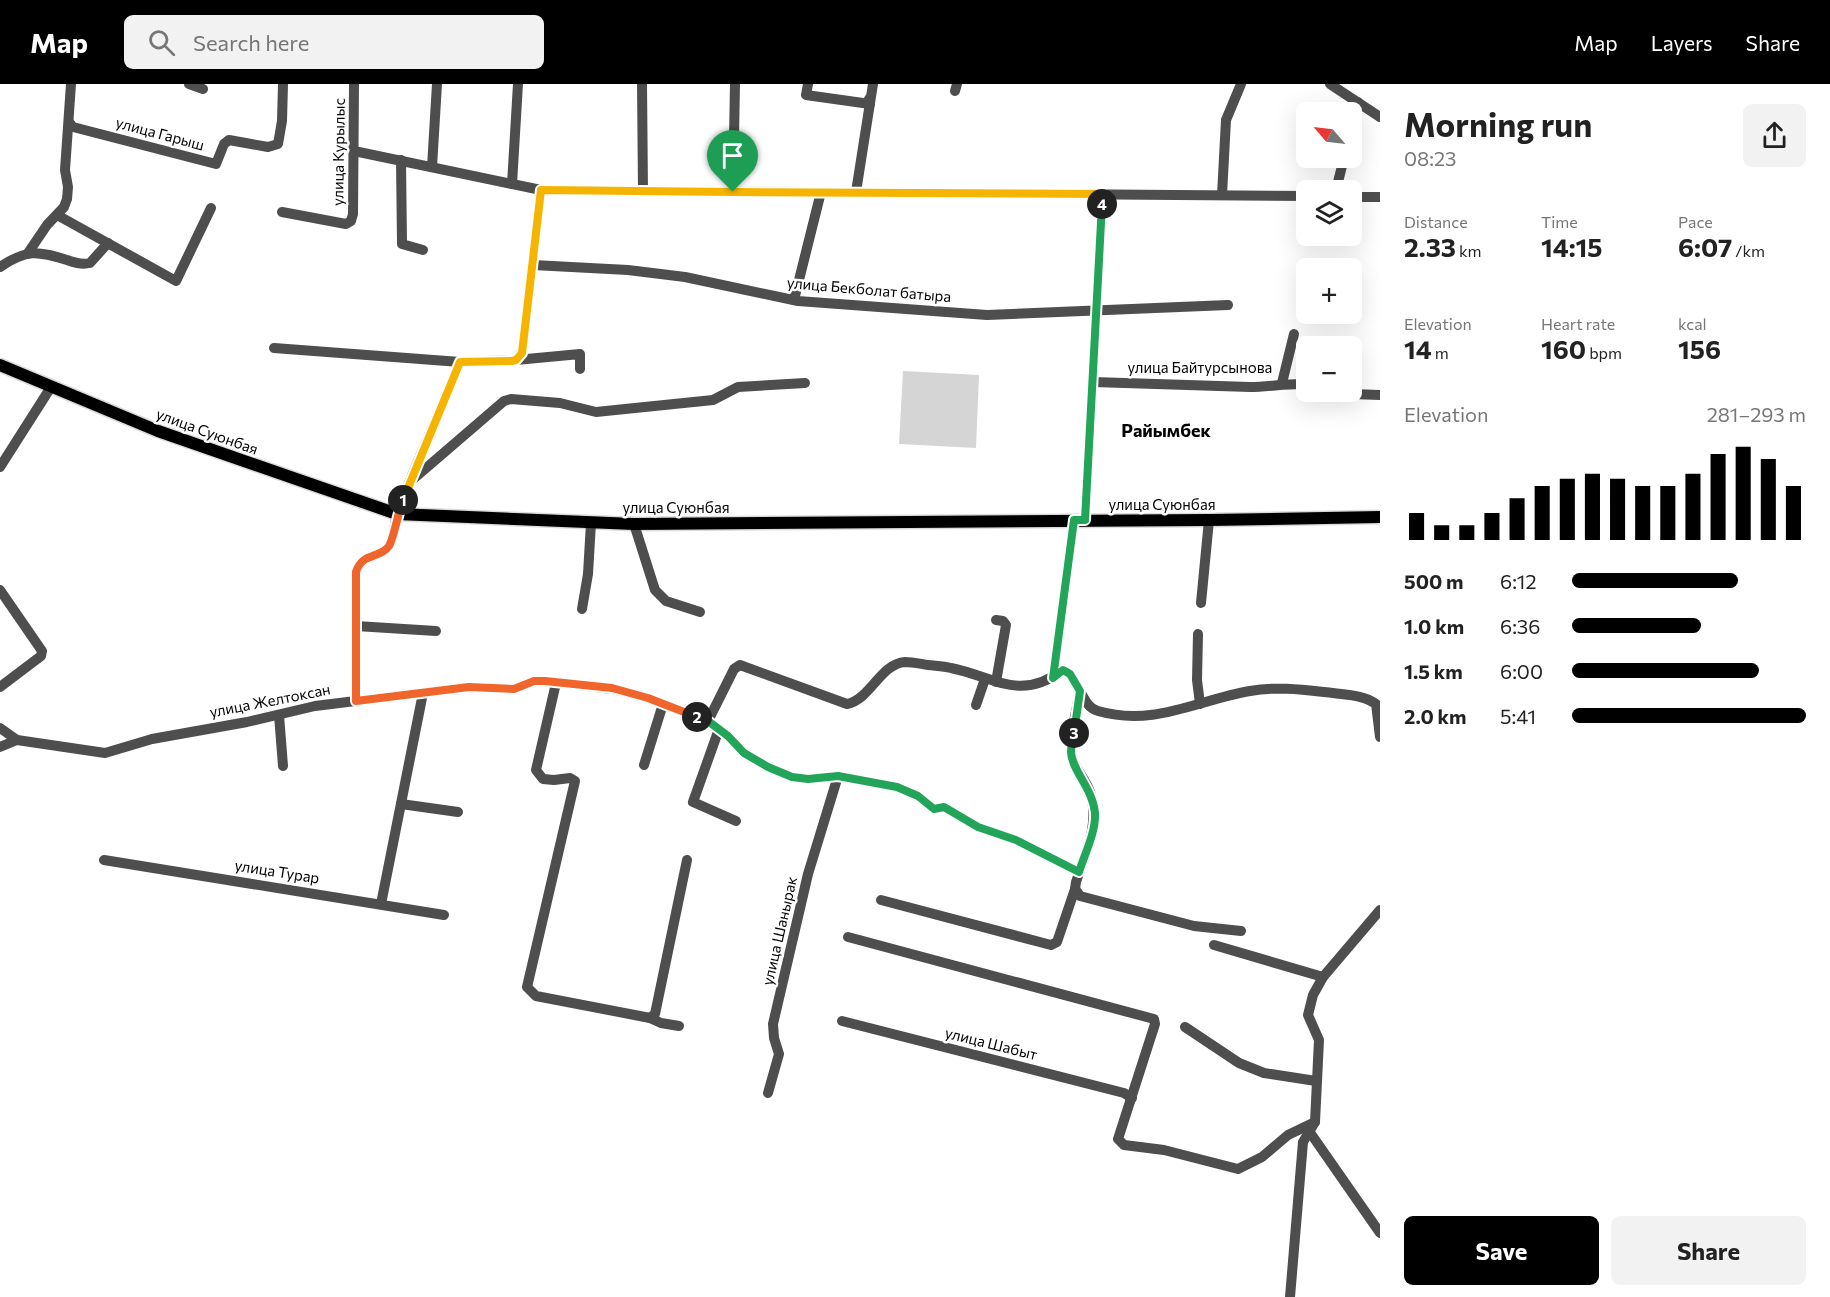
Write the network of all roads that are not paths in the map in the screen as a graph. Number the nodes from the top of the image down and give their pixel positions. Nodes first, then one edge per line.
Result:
1 (71, 84) edge
2 (189, 84) edge
3 (283, 84) edge
4 (354, 84) edge
5 (437, 84) edge
6 (518, 84) edge
7 (642, 84) edge
8 (735, 84) edge
9 (807, 84) edge
10 (870, 84) edge
11 (1241, 84) edge
12 (1330, 84) edge
13 (203, 89) dead end
14 (1358, 102) edge
15 (870, 104) junction
16 (1362, 105) edge
17 (1380, 117) edge
18 (69, 122) junction
19 (354, 150) junction
20 (401, 160) junction
21 (432, 167) junction
22 (512, 184) junction
23 (541, 190) junction
24 (643, 191) junction
25 (733, 192) junction
26 (821, 192) junction
27 (856, 192) junction
28 (1103, 194) junction
29 (1222, 195) junction
30 (1296, 196) edge
31 (1362, 197) edge
32 (1380, 197) edge
33 (211, 208) dead end
34 (282, 212) dead end
35 (57, 215) junction
36 (108, 243) junction
37 (423, 250) dead end
38 (28, 253) junction
39 (533, 265) junction
40 (0, 267) edge
41 (794, 300) junction
42 (1228, 305) dead end
43 (1096, 310) junction
44 (1294, 334) dead end
45 (274, 348) dead end
46 (516, 360) junction
47 (460, 362) junction
48 (0, 365) edge
49 (580, 369) dead end
50 (805, 382) dead end
51 (1093, 382) junction
52 (1282, 383) junction
53 (1296, 384) edge
54 (51, 387) junction
55 (1362, 394) edge
56 (1380, 395) edge
57 (0, 467) edge
58 (411, 481) junction
59 (397, 514) junction
60 (1380, 516) edge
61 (1079, 520) junction
62 (1209, 520) junction
63 (591, 523) junction
64 (634, 524) junction
65 (0, 590) edge
66 (1201, 603) dead end
67 (582, 609) dead end
68 (700, 612) dead end
69 (996, 620) dead end
70 (356, 626) junction
71 (436, 631) dead end
72 (1198, 634) dead end
73 (1053, 678) junction
74 (991, 680) junction
75 (556, 683) junction
76 (0, 687) edge
77 (1080, 691) junction
78 (423, 693) junction
79 (356, 701) junction
80 (663, 704) junction
81 (1200, 704) junction
82 (1378, 704) edge
83 (976, 705) dead end
84 (279, 715) junction
85 (708, 721) junction
86 (0, 728) edge
87 (719, 729) junction
88 (1380, 737) edge
89 (17, 740) junction
90 (0, 747) edge
91 (644, 765) dead end
92 (283, 766) dead end
93 (838, 776) junction
94 (401, 804) junction
95 (458, 812) dead end
96 (736, 821) dead end
97 (104, 860) dead end
98 (687, 860) dead end
99 (1079, 872) junction
100 (1075, 889) junction
101 (881, 900) dead end
102 (381, 904) junction
103 (1380, 910) edge
104 (444, 915) dead end
105 (1241, 932) dead end
106 (848, 937) dead end
107 (1214, 945) dead end
108 (1323, 977) junction
109 (650, 1018) junction
110 (842, 1021) dead end
111 (679, 1026) dead end
112 (1185, 1027) dead end
113 (1316, 1082) junction
114 (768, 1093) dead end
115 (1132, 1098) junction
116 (1312, 1127) junction
117 (1380, 1233) edge
118 (1290, 1297) edge

1 - 18 street
2 - 13 street
3 - 18 street, улица Гарыш
4 - 19 street, улица Курылыс
5 - 21 street
6 - 22 street
7 - 24 street
8 - 25 street
9 - 15 street
10 - 15 street
11 - 29 street
12 - 14 street
15 - 27 street
16 - 17 street
18 - 35 street
19 - 20 street
19 - 34 street, улица Курылыс
20 - 21 street
20 - 37 street
21 - 22 street
22 - 23 street
23 - 24 street
23 - 39 street
24 - 25 street
25 - 26 street
26 - 27 street
26 - 41 street
27 - 28 street
28 - 29 street
28 - 43 street
29 - 30 street
31 - 32 street
33 - 36 street
35 - 36 street
35 - 38 street
36 - 38 street
38 - 40 street
39 - 41 street, улица Бекболат батыра
39 - 46 street
41 - 43 street, улица Бекболат батыра
42 - 43 street, улица Бекболат батыра
43 - 51 street
44 - 52 street
45 - 47 street
46 - 47 street
46 - 49 street
47 - 58 street
48 - 54 main road, улица Суюнбая
50 - 58 street
51 - 52 street, улица Байтурсынова
51 - 61 street
52 - 53 street, улица Байтурсынова
54 - 57 street
54 - 59 main road, улица Суюнбая
55 - 56 street
58 - 59 street
59 - 63 main road, улица Суюнбая
59 - 70 street
60 - 62 main road, улица Суюнбая
61 - 62 main road, улица Суюнбая
61 - 64 main road, улица Суюнбая
61 - 73 street
62 - 66 street
63 - 64 main road, улица Суюнбая
63 - 67 street
64 - 68 street
65 - 76 street
69 - 74 street
70 - 71 street
70 - 79 street
72 - 81 street
73 - 74 street
73 - 77 street
74 - 83 street
74 - 85 street
75 - 78 street, улица Желтоксан
75 - 80 street, улица Желтоксан
75 - 109 street
77 - 81 street
77 - 99 street
78 - 79 street, улица Желтоксан
78 - 94 street
79 - 84 street, улица Желтоксан
80 - 85 street, улица Желтоксан
80 - 91 street
81 - 82 street
82 - 88 street
84 - 89 street, улица Желтоксан
84 - 92 street
85 - 87 street, улица Желтоксан
86 - 89 street
87 - 93 street, улица Желтоксан
87 - 96 street
89 - 90 street
93 - 99 street, улица Желтоксан
93 - 114 street, улица Шанырак
94 - 95 street
94 - 102 street
97 - 102 street, улица Турар
98 - 109 street
99 - 100 street
100 - 101 street
100 - 105 street
102 - 104 street, улица Турар
103 - 108 street
106 - 115 street
107 - 108 street
108 - 113 street
109 - 111 street
110 - 115 street, улица Шабыт
112 - 113 street
113 - 116 street
115 - 116 street
116 - 117 street
116 - 118 street

